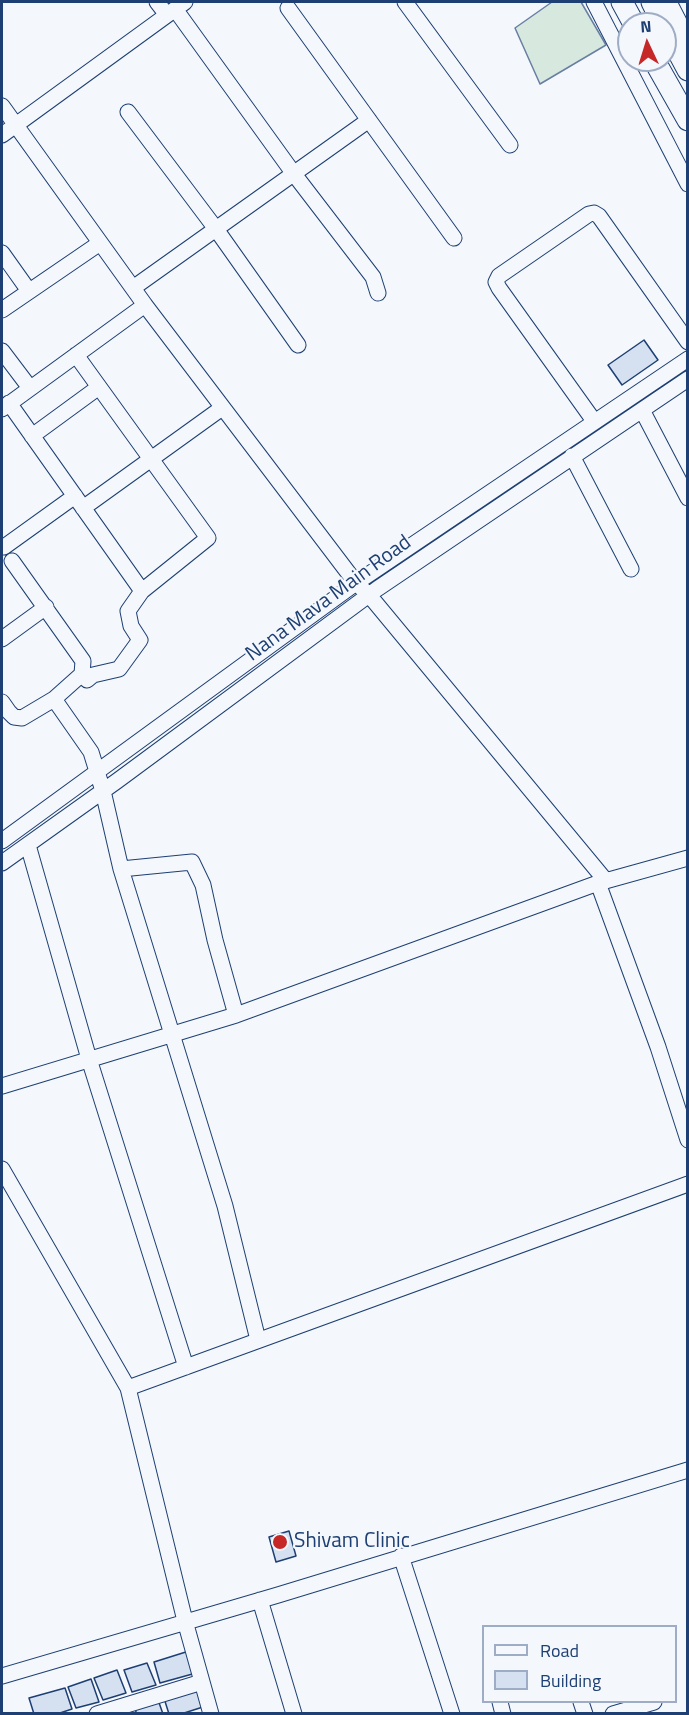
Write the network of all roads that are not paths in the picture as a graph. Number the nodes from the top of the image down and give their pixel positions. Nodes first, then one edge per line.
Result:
1 (157, 2) edge
2 (405, 2) edge
3 (594, 2) edge
4 (669, 2) edge
5 (176, 8) edge
6 (288, 8) dead end
7 (687, 39) edge
8 (677, 51) edge
9 (687, 70) edge
10 (661, 72) edge
11 (2, 106) edge
12 (128, 112) dead end
13 (369, 120) junction
14 (687, 120) edge
15 (15, 125) junction
16 (2, 135) edge
17 (510, 145) dead end
18 (294, 174) junction
19 (687, 184) edge
20 (216, 229) junction
21 (454, 238) dead end
22 (100, 243) junction
23 (2, 253) edge
24 (133, 288) junction
25 (29, 291) junction
26 (378, 293) dead end
27 (146, 305) junction
28 (2, 310) edge
29 (687, 342) edge
30 (298, 345) dead end
31 (2, 351) edge
32 (76, 355) junction
33 (687, 358) edge
34 (687, 379) edge
35 (99, 387) junction
36 (30, 388) junction
37 (5, 406) edge
38 (222, 408) junction
39 (642, 410) junction
40 (594, 421) junction
41 (32, 436) junction
42 (572, 456) junction
43 (151, 459) junction
44 (687, 498) edge
45 (79, 502) junction
46 (3, 546) edge
47 (7, 565) edge
48 (631, 569) dead end
49 (356, 583) junction
50 (142, 591) junction
51 (369, 595) junction
52 (46, 608) junction
53 (2, 639) edge
54 (87, 680) dead end
55 (54, 699) junction
56 (2, 702) edge
57 (97, 771) junction
58 (103, 791) junction
59 (2, 842) edge
60 (28, 844) junction
61 (687, 858) edge
62 (2, 863) edge
63 (121, 869) junction
64 (602, 882) junction
65 (237, 1015) junction
66 (171, 1035) junction
67 (89, 1059) junction
68 (2, 1086) edge
69 (687, 1140) edge
70 (2, 1169) edge
71 (687, 1184) edge
72 (258, 1340) junction
73 (186, 1367) junction
74 (128, 1388) junction
75 (687, 1470) edge
76 (401, 1556) junction
77 (260, 1600) junction
78 (185, 1621) junction
79 (2, 1676) edge
80 (202, 1682) junction
81 (649, 1703) edge
82 (629, 1711) edge
83 (97, 1713) edge
84 (211, 1713) edge
85 (294, 1713) edge
86 (452, 1713) edge
87 (613, 1713) edge

1 - 5 street
2 - 17 street
3 - 19 street
4 - 7 street
5 - 15 street
5 - 18 street
6 - 13 street
8 - 9 highway
10 - 14 highway
11 - 15 street
12 - 20 street
13 - 18 street
13 - 21 street
15 - 16 street
15 - 22 street
18 - 20 street
18 - 26 street
20 - 24 street
20 - 30 street
22 - 24 street
22 - 25 street
23 - 25 street
24 - 27 street
25 - 28 street
27 - 32 street
27 - 38 street
29 - 40 street
31 - 36 street
32 - 35 street
32 - 36 street
33 - 40 street, Nana Mava Main Road
34 - 39 street, Nana Mava Main Road
35 - 41 street
35 - 43 street
36 - 37 street
37 - 41 street
38 - 43 street
38 - 49 street
39 - 42 street, Nana Mava Main Road
39 - 44 street
40 - 49 street, Nana Mava Main Road
41 - 45 street
42 - 48 street
42 - 51 street, Nana Mava Main Road
43 - 45 street
43 - 50 street
45 - 46 street
45 - 50 street
46 - 47 street
47 - 52 street
49 - 51 street
49 - 57 street, Nana Mava Main Road
50 - 54 street
51 - 58 street, Nana Mava Main Road
51 - 64 street
52 - 53 street
52 - 55 street
55 - 56 street
55 - 57 street
57 - 58 street
57 - 59 street, Nana Mava Main Road
58 - 60 street, Nana Mava Main Road
58 - 63 street
60 - 62 street, Nana Mava Main Road
60 - 67 street
61 - 64 street
63 - 65 street
63 - 66 street
64 - 65 street
64 - 69 street
65 - 66 street
66 - 67 street
66 - 72 street
67 - 68 street
67 - 73 street
70 - 74 street
71 - 72 street
72 - 73 street
73 - 74 street
74 - 78 street
75 - 76 street
76 - 77 street
76 - 86 street
77 - 78 street
77 - 85 street
78 - 79 street
78 - 80 street
80 - 83 street
80 - 84 street
81 - 82 street
82 - 87 street

